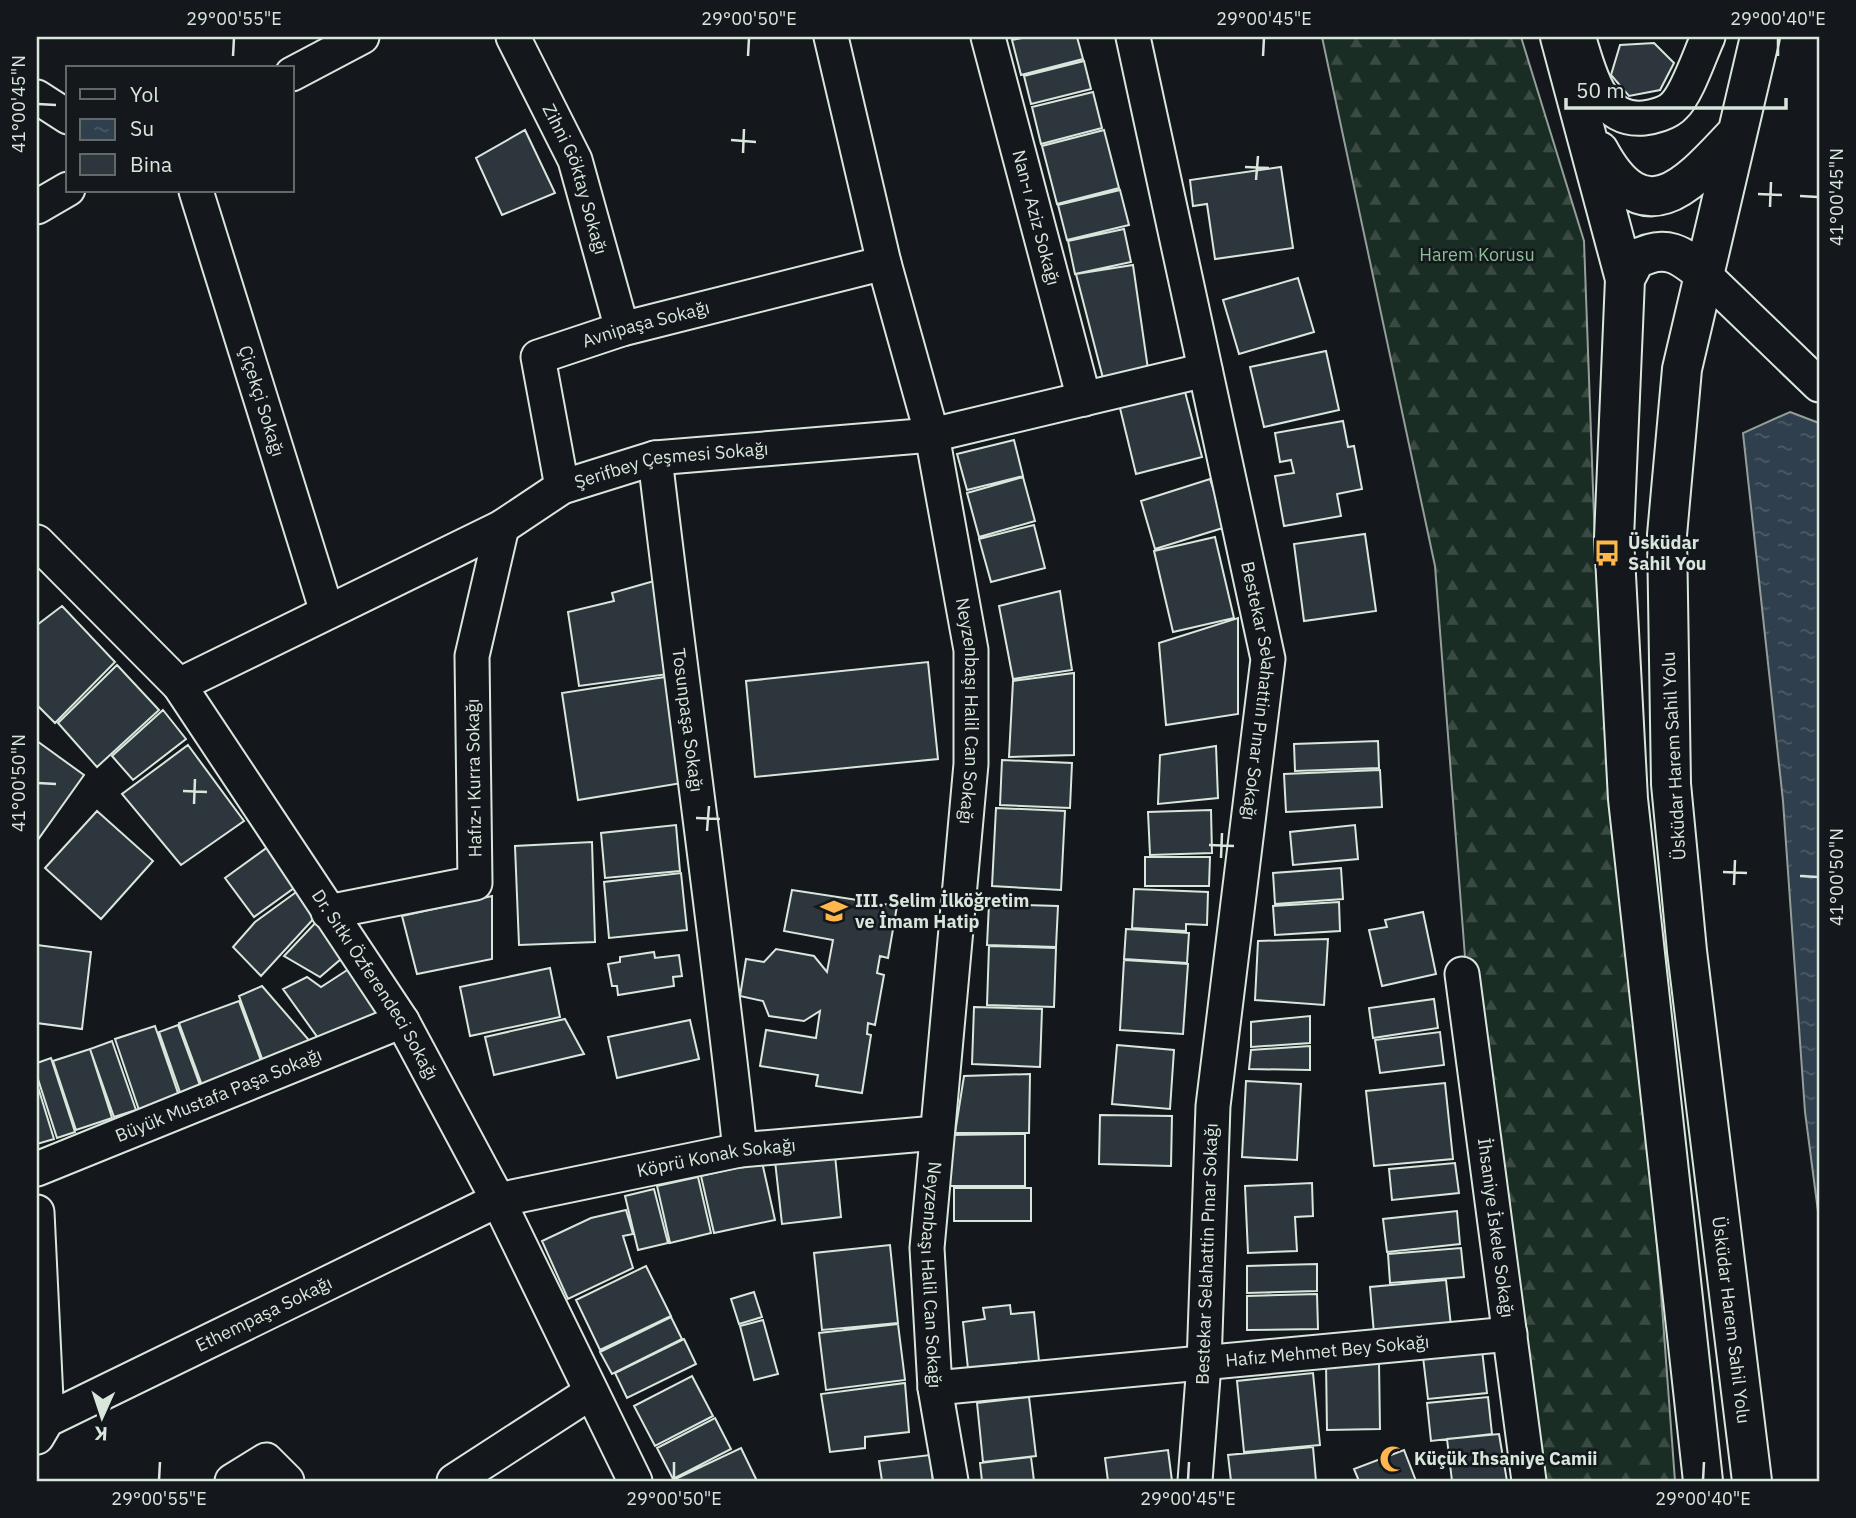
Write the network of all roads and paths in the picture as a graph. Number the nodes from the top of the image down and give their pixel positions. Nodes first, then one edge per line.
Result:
1 (362, 37) edge
2 (513, 37) edge
3 (831, 37) edge
4 (988, 37) edge
5 (1133, 37) edge
6 (1560, 37) edge
7 (1578, 37) edge
8 (1708, 37) edge
9 (1760, 37) edge
10 (294, 73) edge
11 (37, 97) edge
12 (66, 116) edge
13 (1584, 125) junction
14 (1735, 135) junction
15 (66, 190) edge
16 (196, 192) edge
17 (37, 207) edge
18 (884, 263) junction
19 (1704, 275) junction
20 (1625, 279) junction
21 (622, 329) junction
22 (1205, 370) junction
23 (1819, 385) edge
24 (1084, 399) junction
25 (932, 435) junction
26 (655, 458) junction
27 (562, 487) junction
28 (502, 527) junction
29 (37, 542) edge
30 (327, 612) junction
31 (179, 685) junction
32 (328, 912) junction
33 (1462, 974) dead end
34 (402, 1021) junction
35 (936, 1133) junction
36 (740, 1150) junction
37 (37, 1169) edge
38 (498, 1200) junction
39 (37, 1212) edge
40 (1510, 1334) junction
41 (1204, 1364) junction
42 (935, 1388) junction
43 (590, 1393) junction
44 (42, 1428) edge
45 (232, 1481) edge
46 (286, 1481) edge
47 (454, 1481) edge
48 (635, 1481) edge
49 (951, 1481) edge
50 (1195, 1481) edge
51 (1529, 1481) edge
52 (1703, 1481) edge
53 (1752, 1481) edge

1 - 10 street
2 - 21 street, Zihni Göktay Sokağı
3 - 18 street, Neyzenbaşı Halil Can Sokağı
4 - 24 street, Nan-ı Aziz Sokağı
5 - 22 street, Bestekar Selahattin Pınar Sokağı
6 - 13 main road
7 - 8 street
9 - 14 main road, Üsküdar Harem Sahil Yolu
11 - 12 street
13 - 14 main road
13 - 20 main road
14 - 19 main road, Üsküdar Harem Sahil Yolu
15 - 17 street
16 - 30 street, Çiçekçi Sokağı
18 - 21 street, Avnipaşa Sokağı
18 - 25 street, Neyzenbaşı Halil Can Sokağı
19 - 20 main road
19 - 23 street
19 - 53 main road, Üsküdar Harem Sahil Yolu
20 - 52 main road
21 - 27 street, Avnipaşa Sokağı
22 - 24 street, Şerifbey Çeşmesi Sokağı
22 - 41 street, Bestekar Selahattin Pınar Sokağı
24 - 25 street, Şerifbey Çeşmesi Sokağı
25 - 26 street, Şerifbey Çeşmesi Sokağı
25 - 35 street, Neyzenbaşı Halil Can Sokağı
26 - 27 street, Şerifbey Çeşmesi Sokağı
26 - 36 street, Tosunpaşa Sokağı
27 - 28 street, Şerifbey Çeşmesi Sokağı
28 - 30 street, Şerifbey Çeşmesi Sokağı
28 - 32 street, Hafız-ı Kurra Sokağı
29 - 31 street, Dr. Sıtkı Özferendeci Sokağı
30 - 31 street, Şerifbey Çeşmesi Sokağı
31 - 32 street, Dr. Sıtkı Özferendeci Sokağı
32 - 34 street, Dr. Sıtkı Özferendeci Sokağı
33 - 40 street, İhsaniye İskele Sokağı
34 - 37 street, Büyük Mustafa Paşa Sokağı
34 - 38 street, Dr. Sıtkı Özferendeci Sokağı
35 - 36 street, Köprü Konak Sokağı
35 - 42 street, Neyzenbaşı Halil Can Sokağı
36 - 38 street, Köprü Konak Sokağı
38 - 43 street, Dr. Sıtkı Özferendeci Sokağı
38 - 44 street, Ethempaşa Sokağı
39 - 44 street
40 - 41 street, Hafız Mehmet Bey Sokağı
40 - 51 street, İhsaniye İskele Sokağı
41 - 42 street, Hafız Mehmet Bey Sokağı
41 - 50 street, Bestekar Selahattin Pınar Sokağı
42 - 49 street, Neyzenbaşı Halil Can Sokağı
43 - 47 street
43 - 48 street, Dr. Sıtkı Özferendeci Sokağı
45 - 46 street

